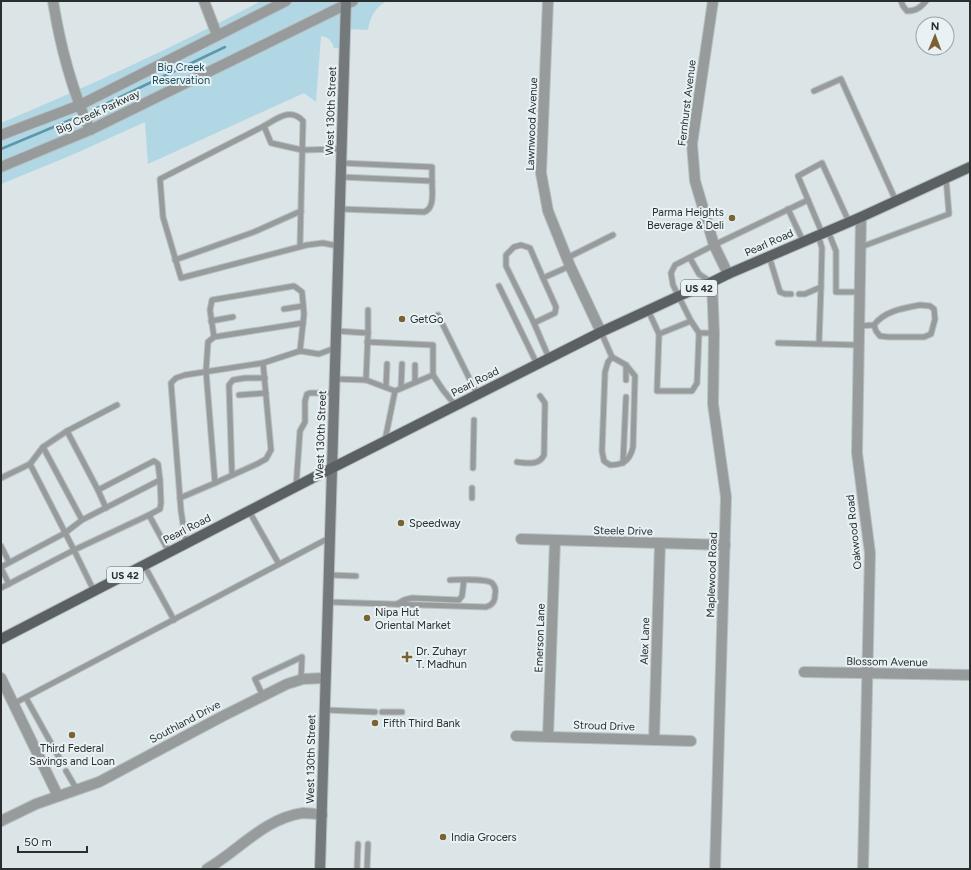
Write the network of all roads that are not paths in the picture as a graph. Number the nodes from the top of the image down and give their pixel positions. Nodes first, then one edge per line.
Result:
1 (53, 1) edge
2 (204, 1) edge
3 (286, 1) edge
4 (548, 1) edge
5 (712, 1) edge
6 (901, 1) edge
7 (926, 1) edge
8 (348, 2) edge
9 (217, 35) junction
10 (814, 91) dead end
11 (80, 105) junction
12 (264, 126) junction
13 (90, 130) junction
14 (1, 135) edge
15 (342, 148) junction
16 (302, 150) junction
17 (341, 163) junction
18 (1, 167) edge
19 (970, 167) edge
20 (340, 177) junction
21 (946, 178) junction
22 (432, 181) junction
23 (808, 200) junction
24 (896, 201) junction
25 (340, 209) junction
26 (788, 209) junction
27 (301, 211) junction
28 (861, 217) junction
29 (849, 222) junction
30 (823, 233) junction
31 (613, 235) dead end
32 (803, 242) junction
33 (714, 245) junction
34 (300, 246) junction
35 (338, 246) junction
36 (860, 247) junction
37 (769, 256) junction
38 (690, 258) junction
39 (175, 260) junction
40 (569, 262) junction
41 (728, 274) junction
42 (543, 278) junction
43 (712, 282) junction
44 (499, 286) dead end
45 (821, 287) junction
46 (860, 292) junction
47 (791, 294) dead end
48 (798, 294) dead end
49 (678, 296) junction
50 (303, 306) junction
51 (284, 309) dead end
52 (368, 310) dead end
53 (648, 310) junction
54 (438, 315) dead end
55 (233, 317) dead end
56 (211, 321) junction
57 (691, 321) junction
58 (303, 322) junction
59 (534, 323) junction
60 (874, 325) junction
61 (859, 326) junction
62 (336, 331) junction
63 (601, 332) junction
64 (368, 333) junction
65 (699, 333) junction
66 (714, 333) junction
67 (659, 334) junction
68 (214, 337) junction
69 (368, 342) junction
70 (388, 343) junction
71 (402, 343) junction
72 (778, 343) dead end
73 (818, 343) junction
74 (416, 344) junction
75 (859, 345) junction
76 (335, 348) junction
77 (388, 350) dead end
78 (402, 350) dead end
79 (416, 350) dead end
80 (300, 351) junction
81 (612, 357) junction
82 (549, 358) junction
83 (263, 363) junction
84 (387, 364) dead end
85 (402, 364) dead end
86 (537, 364) junction
87 (415, 365) dead end
88 (626, 365) junction
89 (206, 371) junction
90 (433, 375) junction
91 (265, 378) junction
92 (334, 379) junction
93 (366, 380) junction
94 (626, 380) dead end
95 (415, 382) junction
96 (386, 387) junction
97 (401, 388) junction
98 (395, 391) junction
99 (334, 392) junction
100 (266, 393) junction
101 (477, 394) junction
102 (239, 395) dead end
103 (540, 396) dead end
104 (626, 397) dead end
105 (117, 405) dead end
106 (455, 405) junction
107 (474, 420) dead end
108 (67, 432) junction
109 (384, 441) junction
110 (43, 447) junction
111 (517, 462) dead end
112 (623, 463) junction
113 (30, 464) junction
114 (332, 468) junction
115 (473, 468) dead end
116 (232, 475) junction
117 (1, 478) edge
118 (160, 480) junction
119 (215, 483) junction
120 (296, 487) junction
121 (472, 488) dead end
122 (98, 490) junction
123 (180, 498) junction
124 (472, 498) dead end
125 (106, 508) junction
126 (249, 511) junction
127 (150, 515) junction
128 (82, 520) junction
129 (65, 533) junction
130 (329, 538) junction
131 (521, 539) dead end
132 (555, 541) junction
133 (186, 543) junction
134 (660, 544) junction
135 (725, 545) junction
136 (1, 546) edge
137 (74, 550) junction
138 (169, 552) junction
139 (9, 562) junction
140 (279, 564) junction
141 (144, 565) junction
142 (1, 567) edge
143 (328, 575) junction
144 (356, 576) dead end
145 (450, 580) dead end
146 (464, 580) junction
147 (9, 584) junction
148 (1, 588) edge
149 (94, 591) junction
150 (327, 602) junction
151 (396, 604) junction
152 (174, 620) junction
153 (1, 639) edge
154 (804, 672) dead end
155 (868, 673) junction
156 (970, 675) edge
157 (1, 678) edge
158 (325, 678) junction
159 (301, 679) junction
160 (263, 696) junction
161 (26, 698) junction
162 (14, 704) junction
163 (324, 710) junction
164 (376, 712) dead end
165 (382, 712) dead end
166 (402, 712) dead end
167 (516, 736) dead end
168 (548, 737) junction
169 (654, 740) junction
170 (691, 741) dead end
171 (61, 761) dead end
172 (66, 770) dead end
173 (77, 790) junction
174 (58, 796) junction
175 (322, 815) junction
176 (1, 821) edge
177 (358, 844) dead end
178 (368, 844) dead end
179 (219, 866) edge
180 (207, 869) edge
181 (320, 869) edge
182 (357, 869) edge
183 (367, 869) edge
184 (715, 869) edge
185 (863, 869) edge

1 - 11 street
2 - 9 street
3 - 9 street, Big Creek Parkway
4 - 40 street, Lawnwood Avenue
5 - 33 street, Fernhurst Avenue
6 - 7 lane
8 - 13 street, Big Creek Parkway
8 - 15 main road, West 130th Street
9 - 11 street, Big Creek Parkway
10 - 24 lane
11 - 13 street
11 - 14 street, Big Creek Parkway
12 - 16 lane
12 - 16 lane
12 - 39 lane
13 - 18 street, Big Creek Parkway
15 - 16 lane
15 - 17 main road, West 130th Street
16 - 27 lane
17 - 20 main road, West 130th Street
17 - 22 lane
19 - 21 main road, Pearl Road / US 42
20 - 22 lane
20 - 25 main road, West 130th Street
21 - 24 main road, Pearl Road / US 42
21 - 36 lane
22 - 25 lane
23 - 26 lane
23 - 29 lane
23 - 30 lane
24 - 28 main road, Pearl Road / US 42
25 - 35 main road, West 130th Street
26 - 32 lane
26 - 33 lane
27 - 34 lane
27 - 39 lane
28 - 29 main road, Pearl Road / US 42
28 - 36 street, Oakwood Road
29 - 30 main road, Pearl Road / US 42
30 - 32 main road, Pearl Road / US 42
30 - 45 lane
30 - 46 lane
31 - 40 lane
32 - 37 main road, Pearl Road / US 42
33 - 38 lane
33 - 41 street, Fernhurst Avenue
34 - 35 lane
34 - 39 lane
35 - 62 main road, West 130th Street
36 - 46 street, Oakwood Road
37 - 41 main road, Pearl Road / US 42
37 - 47 lane
38 - 43 lane
38 - 49 lane
40 - 42 lane
40 - 63 street, Lawnwood Avenue
41 - 43 main road, Pearl Road / US 42
42 - 59 lane
42 - 59 lane
43 - 49 main road, Pearl Road / US 42
43 - 66 street, Maplewood Road
44 - 86 lane
45 - 48 lane
45 - 73 lane
46 - 61 street, Oakwood Road
49 - 53 main road, Pearl Road / US 42
49 - 57 lane
50 - 51 lane
50 - 56 lane
50 - 58 lane
52 - 64 lane
53 - 63 main road, Pearl Road / US 42
53 - 67 lane
54 - 101 lane
55 - 56 lane
56 - 68 lane
57 - 65 lane
57 - 67 lane
58 - 68 lane
58 - 80 lane
59 - 82 lane
60 - 60 lane
60 - 61 lane
61 - 75 street, Oakwood Road
62 - 64 lane
62 - 76 main road, West 130th Street
63 - 81 lane
63 - 82 main road, Pearl Road / US 42
64 - 69 lane
65 - 66 lane
65 - 67 lane
66 - 135 street, Maplewood Road
68 - 89 lane
69 - 70 lane
69 - 93 lane
70 - 71 lane
70 - 77 lane
71 - 74 lane
71 - 78 lane
72 - 73 lane
73 - 75 lane
74 - 79 lane
74 - 90 lane
75 - 155 street, Oakwood Road
76 - 80 lane
76 - 92 main road, West 130th Street
80 - 83 lane
81 - 88 lane
81 - 112 lane
82 - 86 main road, Pearl Road / US 42
83 - 89 lane
83 - 91 lane
84 - 96 lane
85 - 97 lane
86 - 101 main road, Pearl Road / US 42
87 - 95 lane
88 - 94 lane
88 - 112 lane
89 - 119 lane
89 - 123 lane
90 - 95 lane
90 - 106 lane
91 - 100 lane
91 - 116 lane
92 - 93 lane
92 - 99 main road, West 130th Street
93 - 96 lane
95 - 97 lane
96 - 98 lane
97 - 98 lane
98 - 109 lane
99 - 114 main road, West 130th Street
99 - 120 lane
100 - 102 lane
100 - 116 lane
101 - 106 main road, Pearl Road / US 42
103 - 111 lane
104 - 112 lane
105 - 108 lane
106 - 109 main road, Pearl Road / US 42
107 - 115 lane
108 - 110 lane
108 - 122 lane
109 - 114 main road, Pearl Road / US 42
110 - 113 lane
110 - 128 lane
113 - 117 lane
113 - 129 lane
114 - 120 main road, Pearl Road / US 42
114 - 130 main road, West 130th Street
116 - 119 lane
118 - 122 lane
118 - 125 lane
118 - 127 lane
119 - 123 lane
120 - 126 main road, Pearl Road / US 42
121 - 124 lane
122 - 125 lane
123 - 133 lane
125 - 128 lane
126 - 133 main road, Pearl Road / US 42
126 - 140 lane
127 - 137 lane
127 - 138 lane
128 - 129 lane
129 - 137 lane
129 - 139 lane
130 - 140 lane
130 - 143 main road, West 130th Street
131 - 132 street, Steele Drive
132 - 134 street, Steele Drive
132 - 168 street, Emerson Lane
133 - 138 main road, Pearl Road / US 42
134 - 135 street, Steele Drive
134 - 169 street, Alex Lane
135 - 184 street, Maplewood Road
136 - 139 lane
137 - 147 lane
137 - 149 lane
138 - 141 main road, Pearl Road / US 42
139 - 142 lane
140 - 152 lane
141 - 149 main road, Pearl Road / US 42
141 - 152 lane
142 - 147 lane
143 - 144 lane
143 - 150 main road, West 130th Street
145 - 146 lane
146 - 151 lane
146 - 151 lane
147 - 148 lane
149 - 153 main road, Pearl Road / US 42
150 - 151 lane
150 - 158 main road, West 130th Street
152 - 161 lane
154 - 155 street, Blossom Avenue
155 - 156 street, Blossom Avenue
155 - 185 street, Oakwood Road
157 - 162 street
158 - 159 street, Southland Drive
158 - 163 main road, West 130th Street
159 - 160 street, Southland Drive
159 - 160 lane
160 - 173 street, Southland Drive
161 - 162 lane
161 - 171 lane
162 - 174 street
163 - 164 lane
163 - 175 main road, West 130th Street
165 - 166 lane
167 - 168 street, Stroud Drive
168 - 169 street, Stroud Drive
169 - 170 street, Stroud Drive
172 - 173 lane
173 - 174 street, Southland Drive
174 - 176 street, Southland Drive
175 - 179 street
175 - 181 main road, West 130th Street
177 - 182 lane
178 - 183 lane
179 - 180 street

